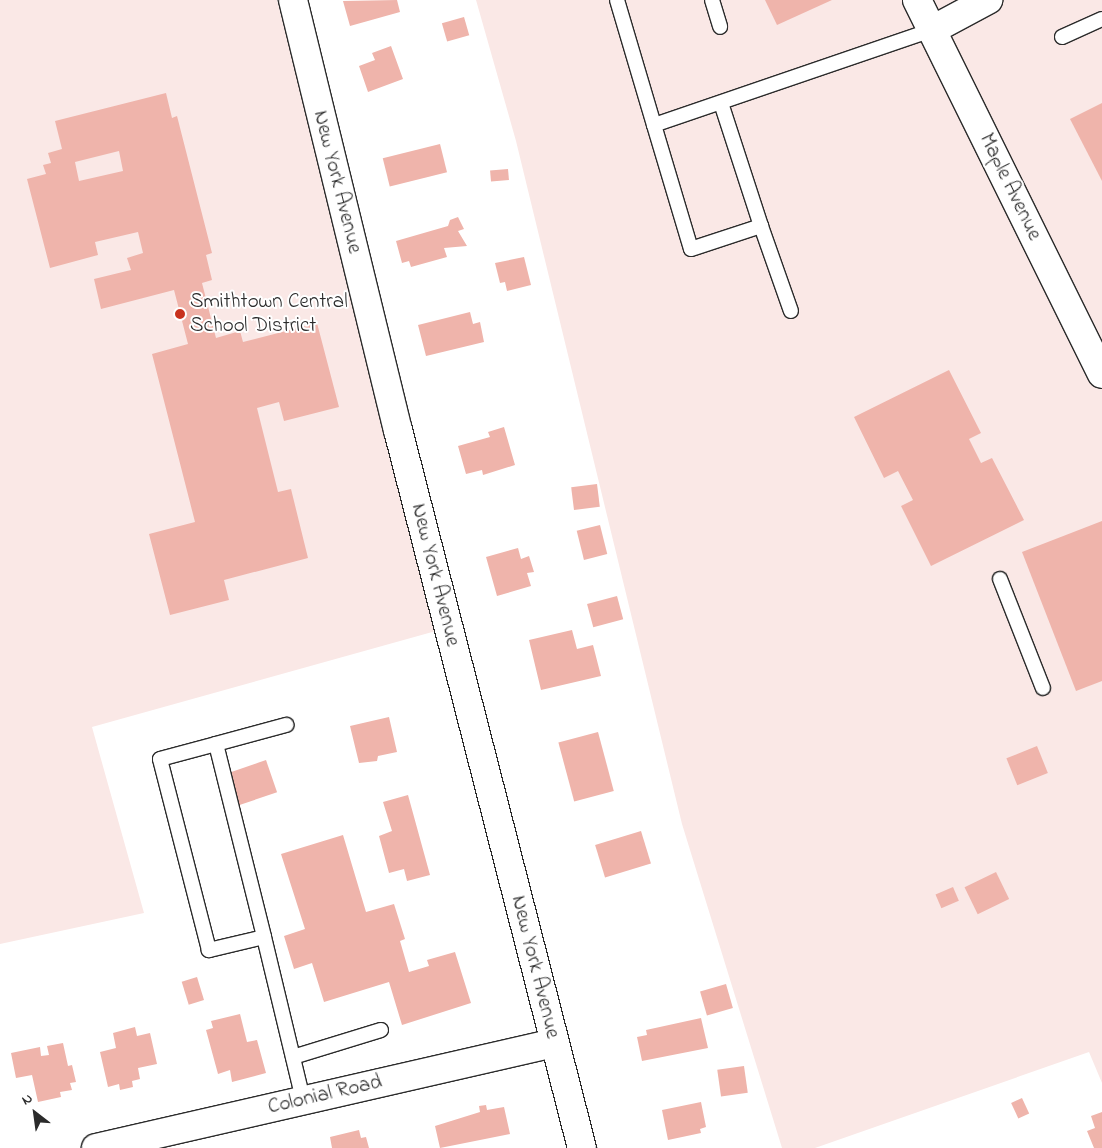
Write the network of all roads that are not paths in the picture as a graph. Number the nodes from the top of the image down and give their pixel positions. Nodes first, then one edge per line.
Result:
1 (293, 0) edge
2 (617, 0) edge
3 (712, 0) edge
4 (917, 0) edge
5 (988, 0) edge
6 (1102, 19) edge
7 (720, 27) dead end
8 (932, 30) junction
9 (1062, 37) dead end
10 (721, 103) junction
11 (654, 125) junction
12 (761, 226) junction
13 (791, 312) dead end
14 (1102, 374) edge
15 (1000, 579) dead end
16 (1043, 688) dead end
17 (286, 725) dead end
18 (216, 744) junction
19 (264, 937) junction
20 (381, 1030) dead end
21 (554, 1043) junction
22 (293, 1057) junction
23 (303, 1100) junction
24 (96, 1148) edge
25 (582, 1148) edge

1 - 21 street, New York Avenue
2 - 11 lane
3 - 7 lane
4 - 8 street, Maple Avenue
5 - 8 street
6 - 9 lane
8 - 10 lane
8 - 14 street, Maple Avenue
10 - 11 lane
10 - 12 lane
11 - 12 lane
12 - 13 lane
15 - 16 lane
17 - 18 lane
18 - 19 lane
18 - 19 lane
19 - 22 lane
20 - 22 lane
21 - 23 street, Colonial Road
21 - 25 street, New York Avenue
22 - 23 lane
23 - 24 street, Colonial Road

